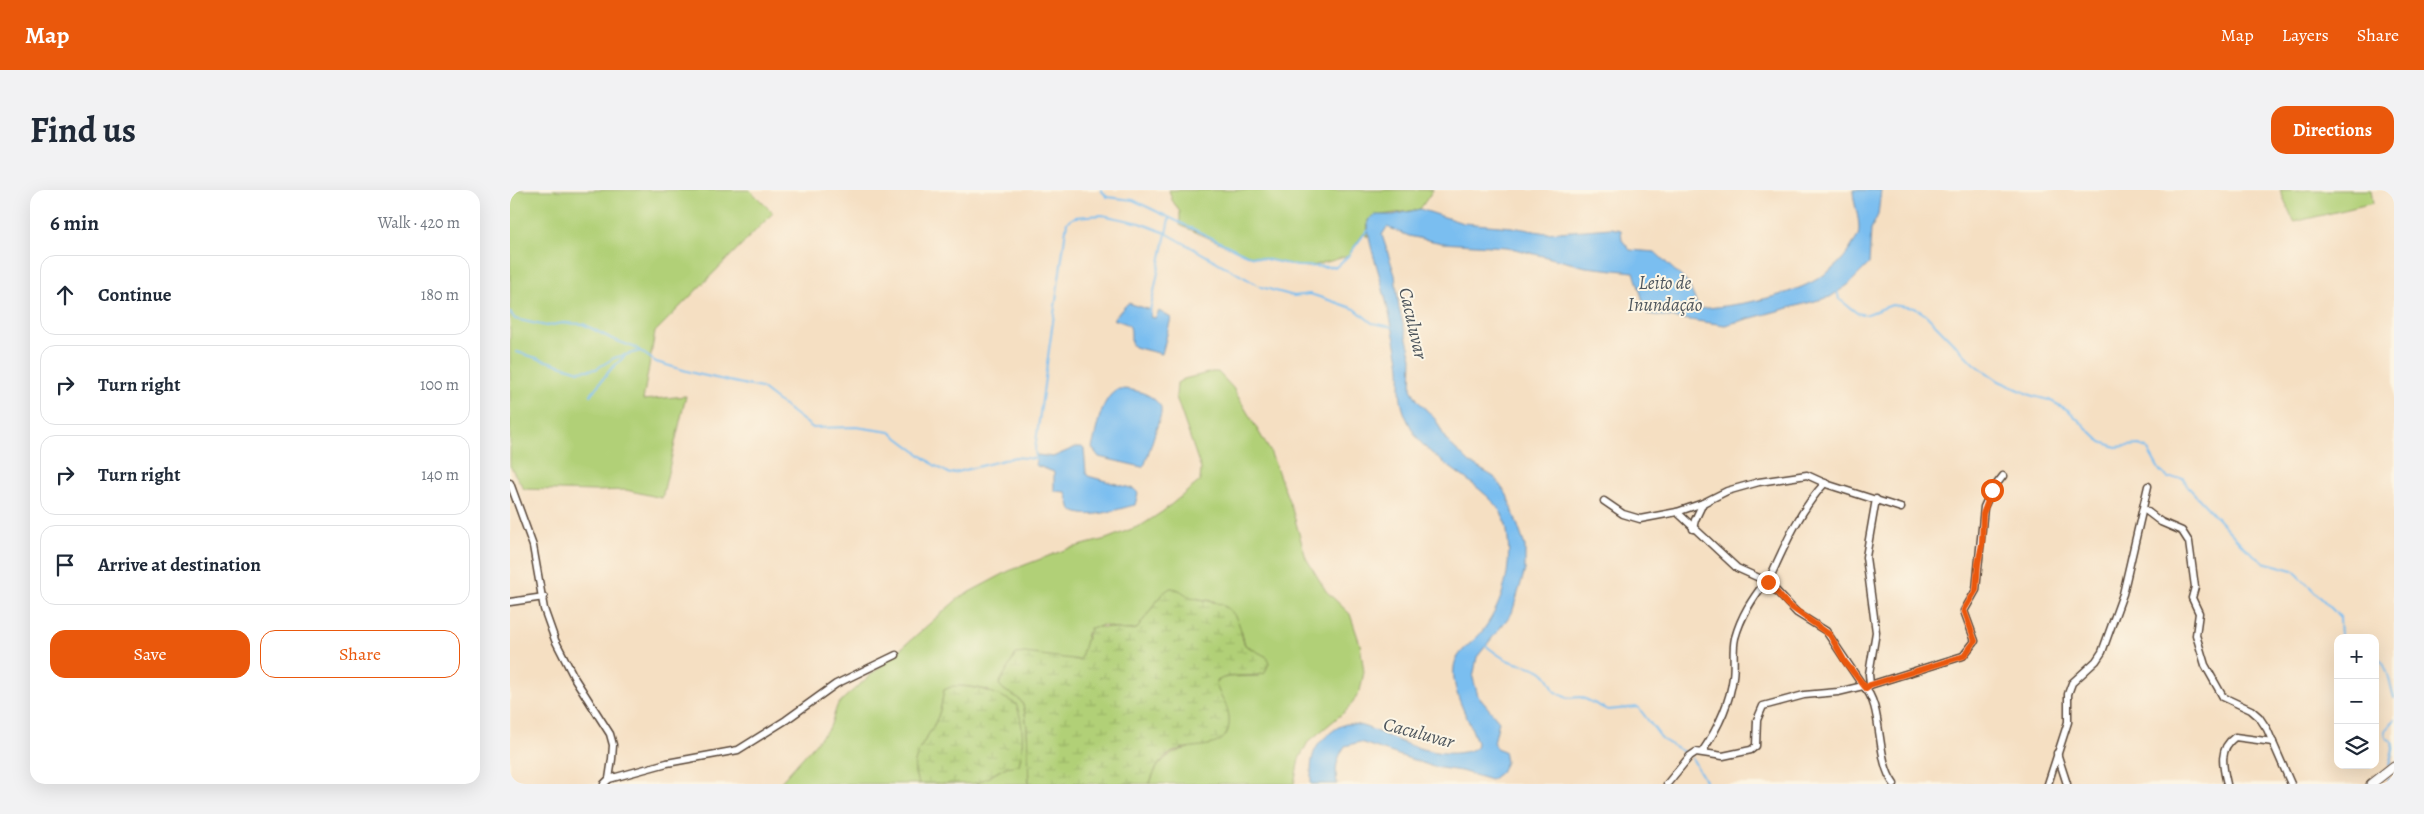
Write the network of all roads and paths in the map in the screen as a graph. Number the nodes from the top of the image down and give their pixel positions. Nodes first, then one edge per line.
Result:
1 (2003, 476) dead end
2 (1825, 482) junction
3 (510, 483) edge
4 (2148, 486) dead end
5 (1876, 499) junction
6 (1604, 501) dead end
7 (1703, 503) junction
8 (1901, 508) dead end
9 (2144, 509) junction
10 (1677, 512) junction
11 (1693, 529) junction
12 (1767, 581) junction
13 (544, 597) junction
14 (510, 602) edge
15 (896, 655) dead end
16 (1866, 686) junction
17 (2273, 742) junction
18 (1702, 752) junction
19 (2058, 752) junction
20 (2394, 766) edge
21 (1676, 775) junction
22 (606, 782) edge
23 (1666, 784) edge
24 (1676, 784) edge
25 (1894, 784) edge
26 (2048, 784) edge
27 (2068, 784) edge
28 (2227, 784) edge
29 (2291, 784) edge
30 (2371, 784) edge

1 - 16 street
2 - 5 street
2 - 7 street
2 - 12 street
3 - 13 street
4 - 9 street
5 - 8 street
5 - 16 street
6 - 10 street
7 - 10 street
7 - 11 street
9 - 17 street
9 - 19 street
10 - 11 street
11 - 12 street
12 - 16 street
12 - 18 street
13 - 14 street
13 - 22 street
15 - 22 street
16 - 18 street
16 - 25 street
17 - 28 street
17 - 29 street
18 - 21 street
19 - 26 street
19 - 27 street
20 - 30 main road
21 - 23 street
21 - 24 street

